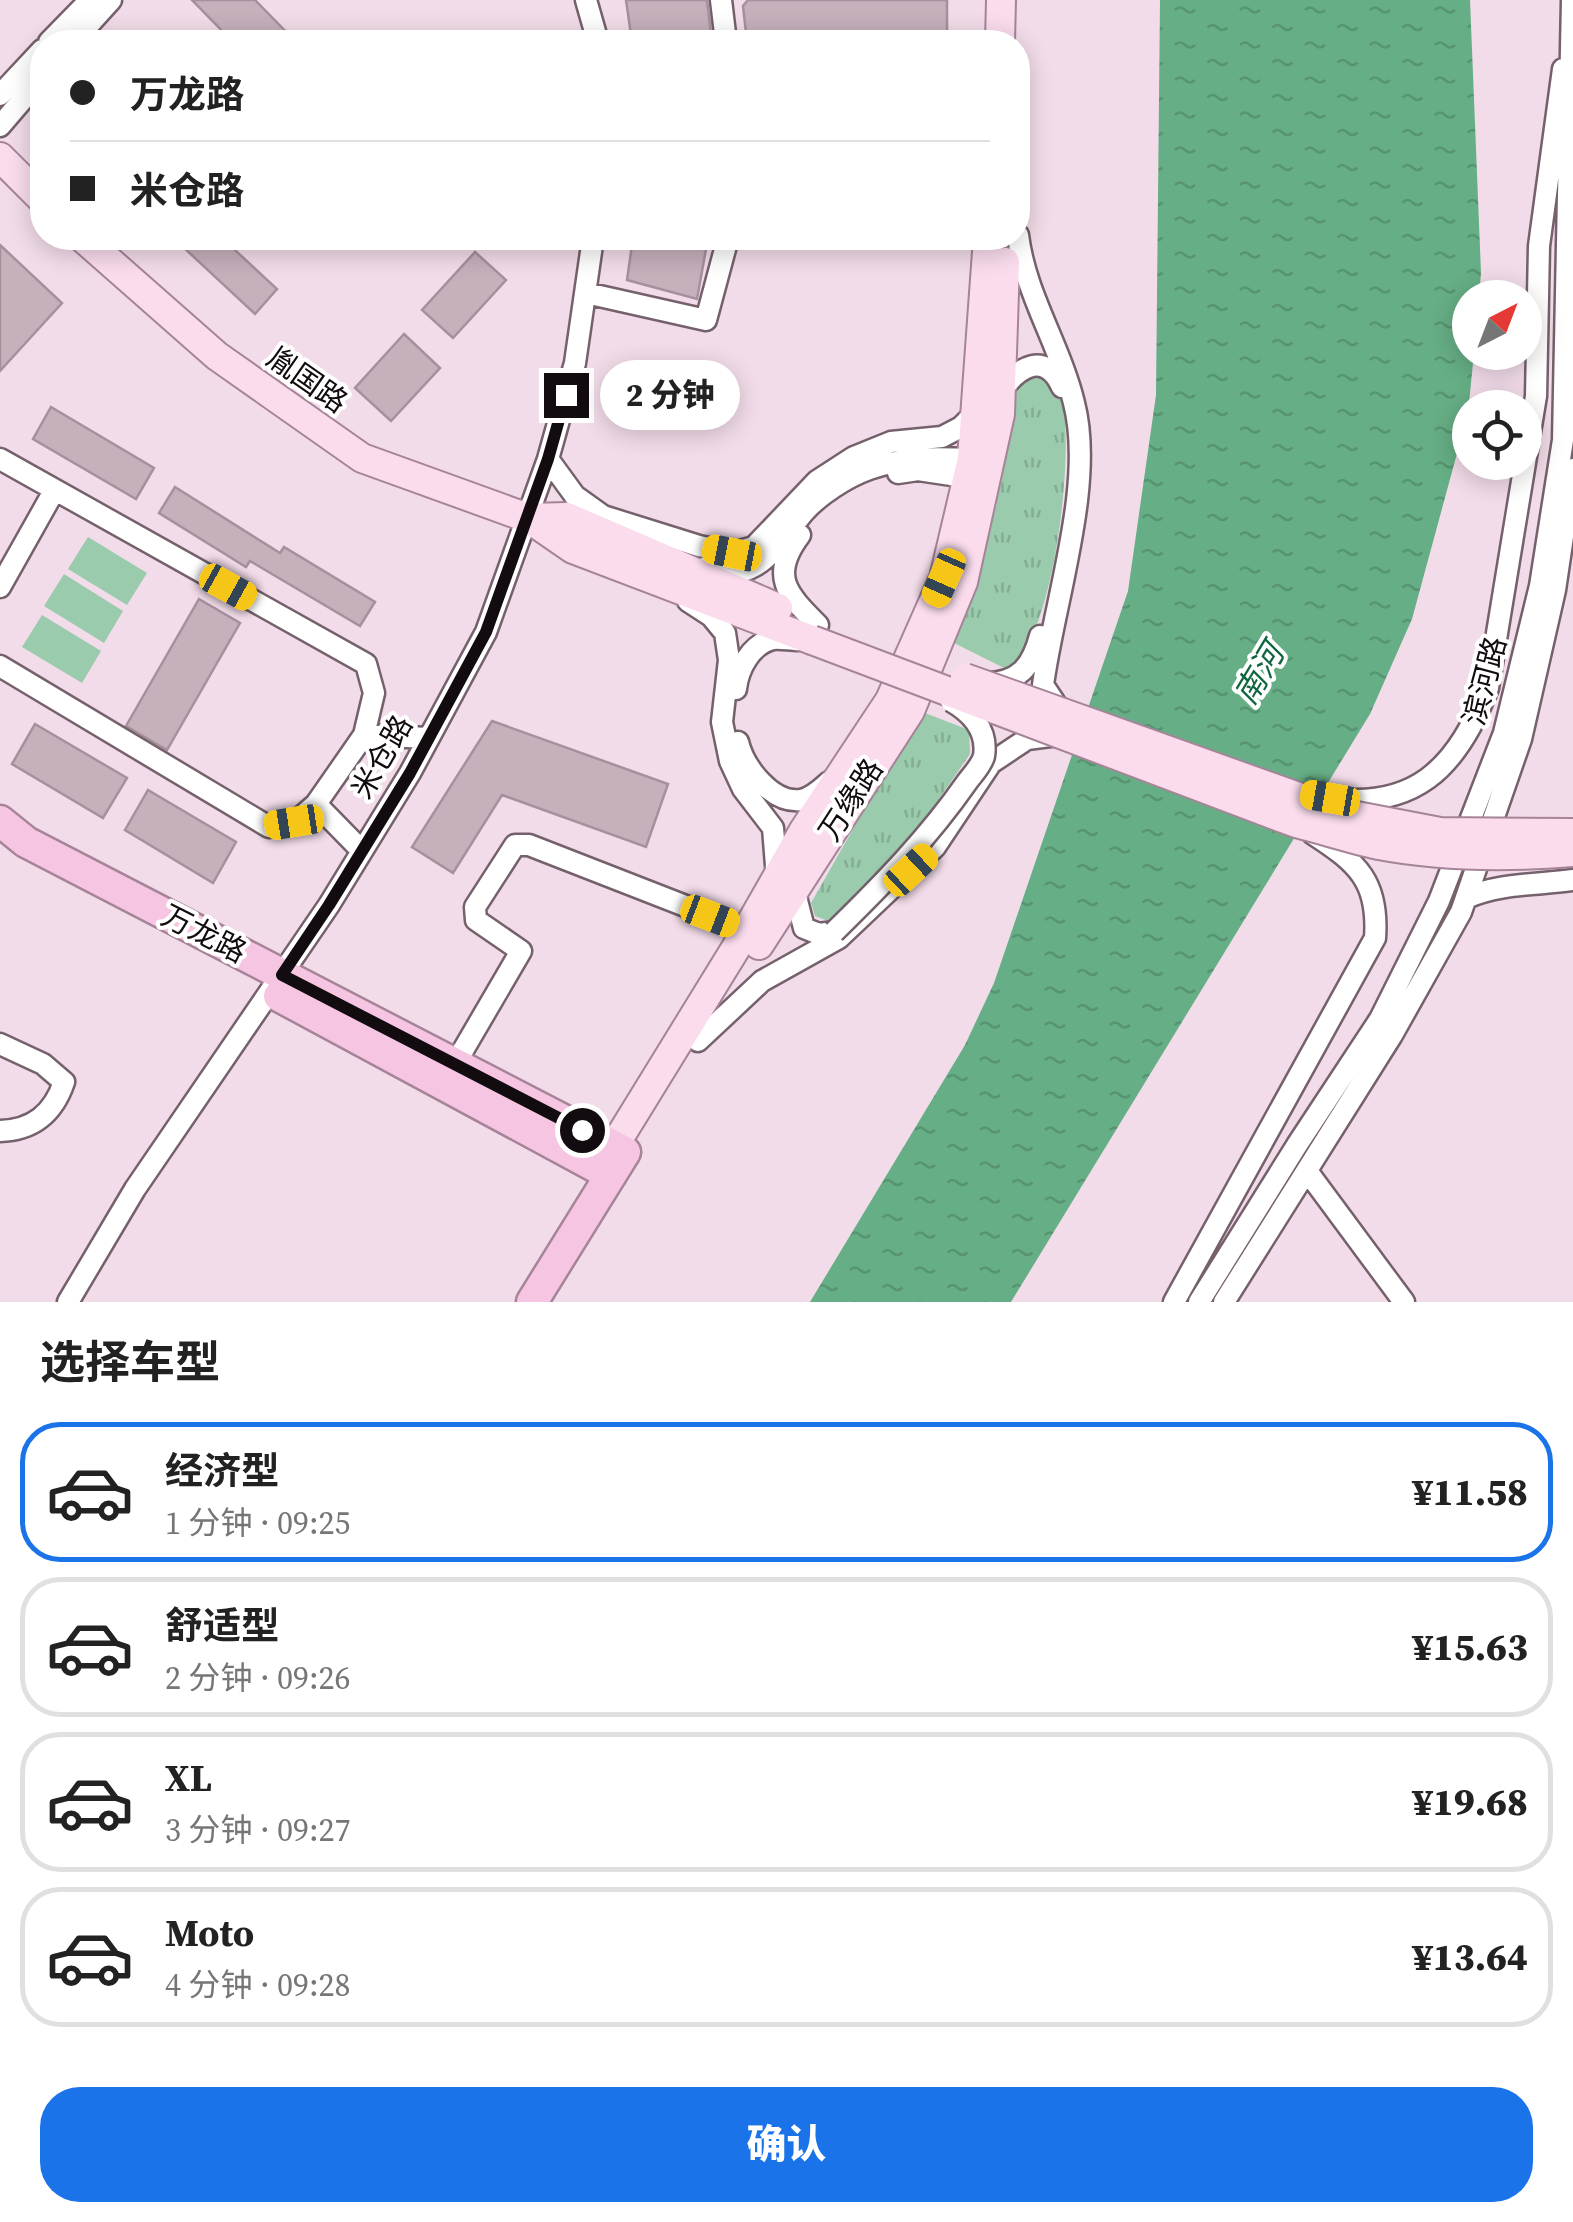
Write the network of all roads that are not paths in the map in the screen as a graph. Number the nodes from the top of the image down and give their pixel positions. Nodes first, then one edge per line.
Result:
1 (90, 0) edge
2 (111, 0) edge
3 (586, 0) edge
4 (720, 0) edge
5 (1001, 0) edge
6 (1014, 0) edge
7 (1572, 0) edge
8 (1573, 19) edge
9 (61, 30) edge
10 (84, 30) edge
11 (595, 30) edge
12 (724, 30) edge
13 (1000, 30) edge
14 (1013, 30) edge
15 (30, 63) edge
16 (30, 92) edge
17 (0, 95) edge
18 (0, 126) edge
19 (0, 157) edge
20 (30, 187) edge
21 (97, 250) edge
22 (592, 250) edge
23 (725, 250) edge
24 (987, 250) edge
25 (1006, 250) edge
26 (1022, 250) edge
27 (586, 294) junction
28 (1001, 391) junction
29 (978, 410) junction
30 (0, 459) edge
31 (548, 459) junction
32 (980, 469) junction
33 (1573, 470) edge
34 (54, 491) junction
35 (1072, 501) junction
36 (568, 517) junction
37 (528, 518) junction
38 (572, 549) junction
39 (0, 587) edge
40 (815, 633) junction
41 (0, 666) edge
42 (979, 684) junction
43 (1061, 724) junction
44 (364, 735) junction
45 (428, 738) junction
46 (842, 772) junction
47 (1276, 789) junction
48 (316, 804) junction
49 (0, 820) edge
50 (1296, 823) junction
51 (1573, 833) edge
52 (0, 842) edge
53 (362, 851) junction
54 (1573, 852) edge
55 (1573, 880) edge
56 (786, 884) junction
57 (1466, 898) junction
58 (747, 930) junction
59 (837, 935) junction
60 (276, 983) junction
61 (698, 1041) junction
62 (0, 1044) edge
63 (455, 1064) junction
64 (0, 1130) edge
65 (612, 1161) junction
66 (1307, 1171) junction
67 (68, 1302) edge
68 (516, 1302) edge
69 (532, 1302) edge
70 (1174, 1302) edge
71 (1199, 1302) edge
72 (1224, 1302) edge
73 (1404, 1302) edge

1 - 9 street
2 - 10 street
3 - 11 street
4 - 12 street
5 - 13 main road
6 - 14 main road
7 - 8 street, 滨河路
8 - 47 street, bridge
8 - 71 street, 滨河路
15 - 17 street
16 - 18 street
19 - 20 main road
21 - 37 main road, 胤国路
22 - 27 street, 米仓路
23 - 27 street
24 - 29 main road, 万缘路
25 - 28 main road, 万缘路
26 - 35 street
27 - 31 street, 米仓路
28 - 32 main road, 万缘路
28 - 35 street
29 - 31 street
29 - 32 main road, 万缘路
30 - 34 street
31 - 37 street, 米仓路
32 - 36 street
32 - 40 street
32 - 46 main road, 万缘路
32 - 56 main road, 万缘路
33 - 57 street, 滨河路
34 - 39 street
34 - 44 street
35 - 42 street
35 - 43 street
36 - 37 main road, 胤国路
36 - 40 main road, 胤国路
37 - 38 main road, 胤国路
37 - 45 street, 米仓路
38 - 40 main road, 胤国路
38 - 56 street
40 - 42 main road
40 - 43 main road, bridge
40 - 46 street
40 - 59 street, bridge
41 - 48 street
42 - 43 main road, bridge
43 - 47 main road, bridge
43 - 50 main road, bridge
43 - 59 street
44 - 45 street
44 - 48 street
45 - 53 street, 米仓路
46 - 56 main road, 万缘路
47 - 51 main road, bridge
48 - 53 street
49 - 60 highway, 万龙路
50 - 54 main road, bridge
50 - 70 street
52 - 60 highway, 万龙路
53 - 60 street, 米仓路
55 - 57 street
56 - 58 main road, 万缘路
56 - 59 street
56 - 61 main road, 万缘路
57 - 66 street, 滨河路
58 - 63 street
58 - 65 main road, 万缘路
59 - 61 street
60 - 63 highway, 万龙路
60 - 65 highway, 万龙路
60 - 67 street, 米仓路
61 - 65 main road, 万缘路
62 - 64 street
63 - 65 highway, 万龙路
65 - 68 highway, 万缘路
65 - 69 highway, 万缘路
66 - 72 street, 滨河路
66 - 73 street

